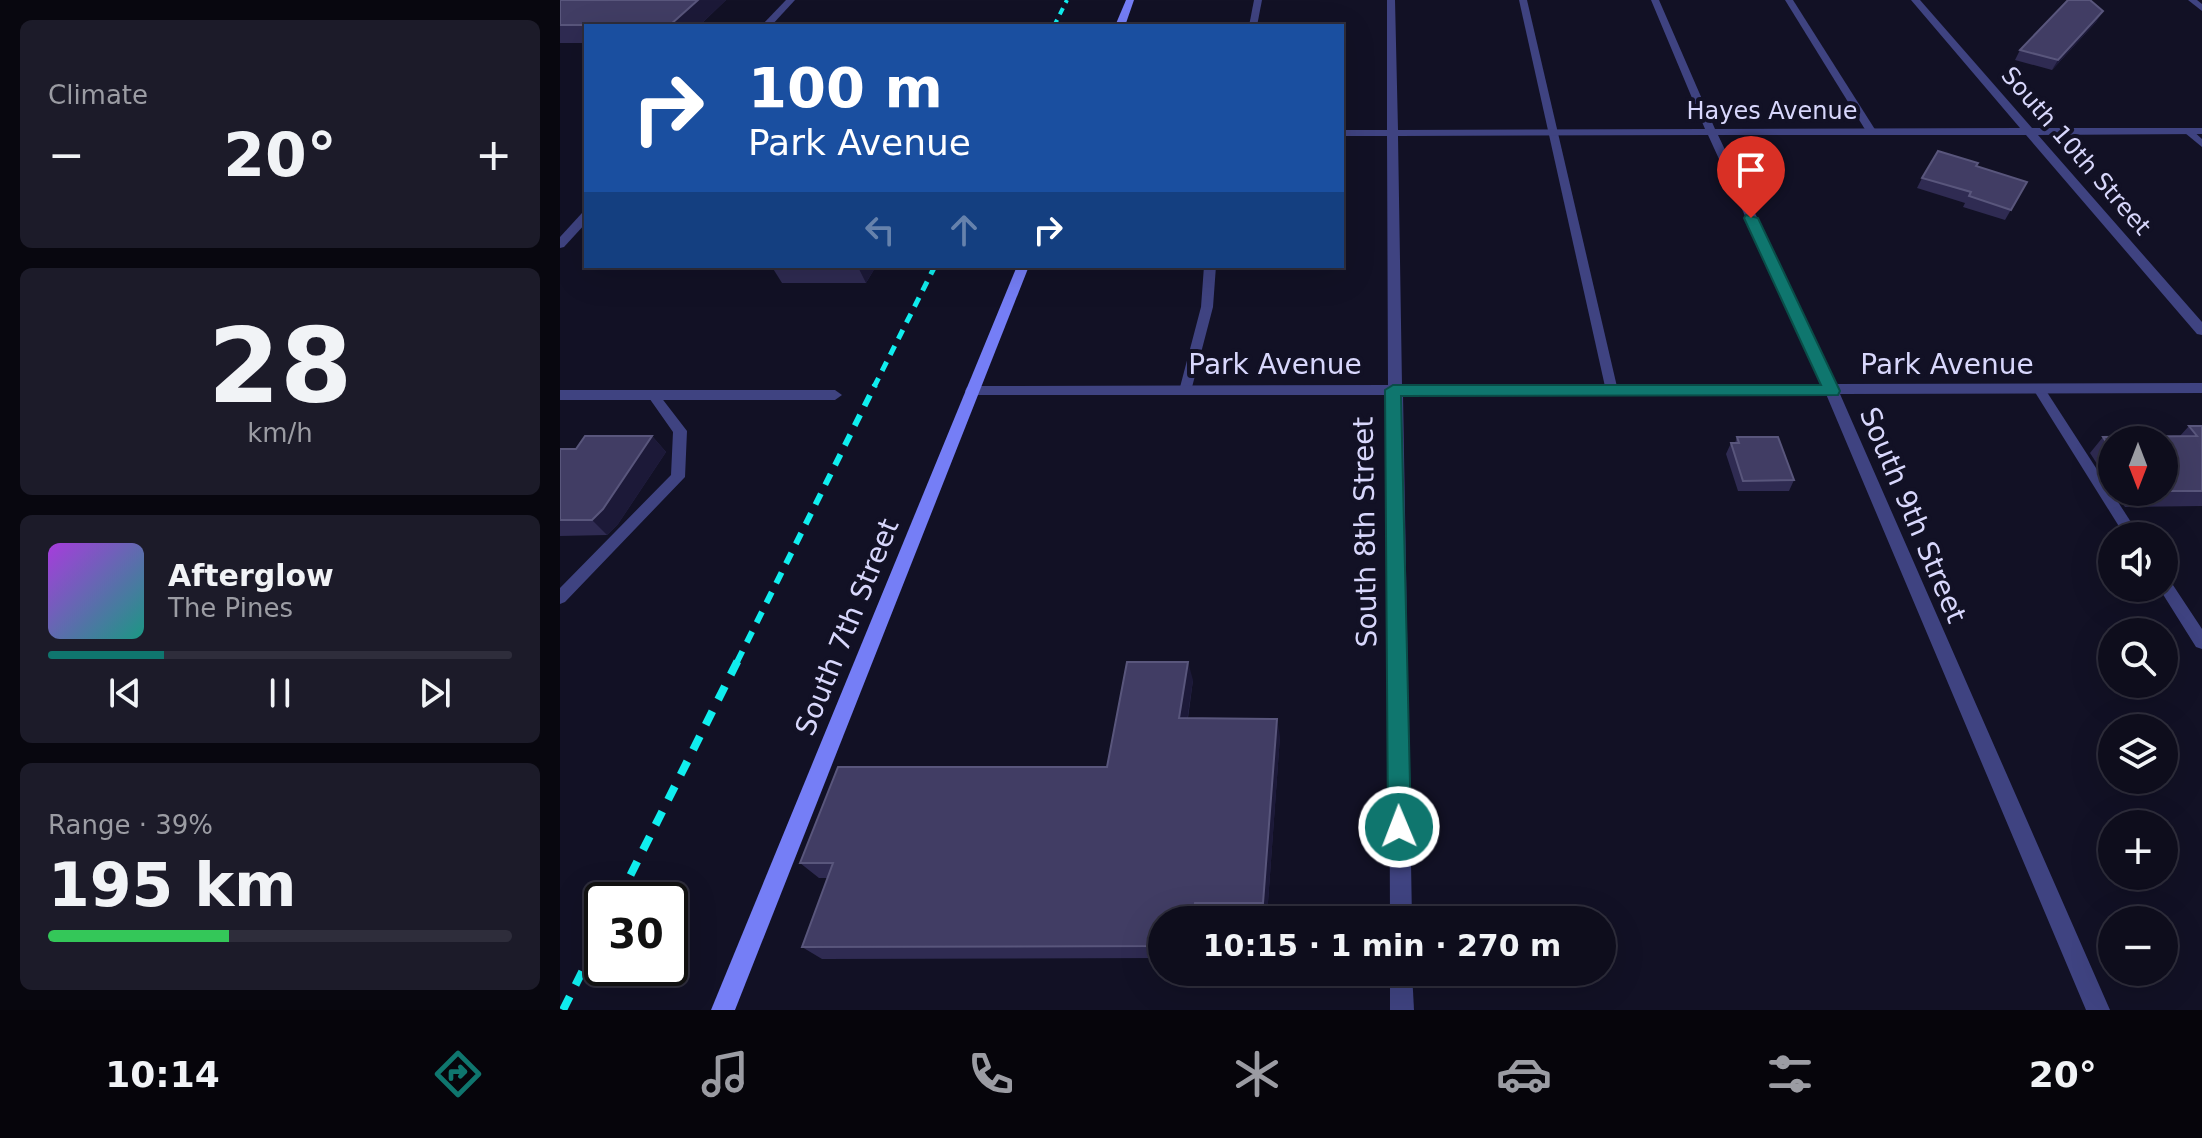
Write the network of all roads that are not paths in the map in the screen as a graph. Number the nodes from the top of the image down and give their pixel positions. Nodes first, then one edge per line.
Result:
1 (791, 0) edge
2 (1130, 0) edge
3 (1258, 0) edge
4 (1391, 0) edge
5 (1523, 0) edge
6 (1655, 0) edge
7 (1789, 0) edge
8 (1915, 0) edge
9 (2192, 0) edge
10 (2202, 8) edge
11 (768, 24) edge
12 (1121, 24) edge
13 (1253, 24) edge
14 (1711, 131) junction
15 (1871, 131) junction
16 (2188, 131) junction
17 (2202, 131) edge
18 (2031, 132) junction
19 (1344, 133) edge
20 (1553, 133) junction
21 (1394, 134) junction
22 (2202, 144) edge
23 (584, 218) edge
24 (560, 244) edge
25 (1022, 268) edge
26 (1210, 268) edge
27 (2202, 331) edge
28 (2202, 388) edge
29 (2039, 389) junction
30 (1393, 390) junction
31 (972, 391) junction
32 (1185, 391) junction
33 (1612, 391) junction
34 (1832, 391) junction
35 (560, 395) edge
36 (653, 395) junction
37 (835, 395) dead end
38 (2124, 522) edge
39 (560, 598) edge
40 (2176, 602) edge
41 (2202, 642) edge
42 (1401, 906) edge
43 (1401, 986) edge
44 (723, 1010) edge
45 (1402, 1010) edge
46 (2098, 1010) edge

1 - 11 street
2 - 12 street
3 - 13 lane
4 - 21 street, South 8th Street
5 - 20 lane
6 - 14 street, South 9th Street
7 - 15 lane
8 - 18 street, South 10th Street
9 - 10 street
14 - 15 street, Hayes Avenue
14 - 20 street, Hayes Avenue
14 - 34 street, South 9th Street
15 - 18 street, Hayes Avenue
16 - 17 street, Hayes Avenue
16 - 18 street, Hayes Avenue
16 - 22 lane
18 - 27 street, South 10th Street
19 - 21 street, Hayes Avenue
20 - 21 street, Hayes Avenue
20 - 33 lane
21 - 30 street, South 8th Street
23 - 24 street
25 - 31 street, South 7th Street
26 - 32 lane
28 - 29 street, Park Avenue
29 - 34 street, Park Avenue
29 - 38 lane
30 - 32 street, Park Avenue
30 - 33 street, Park Avenue
30 - 42 street, South 8th Street
31 - 32 street, Park Avenue
31 - 44 street, South 7th Street
33 - 34 street, Park Avenue
34 - 46 street, South 9th Street
35 - 36 street
36 - 37 street
36 - 39 lane
40 - 41 lane
43 - 45 street

